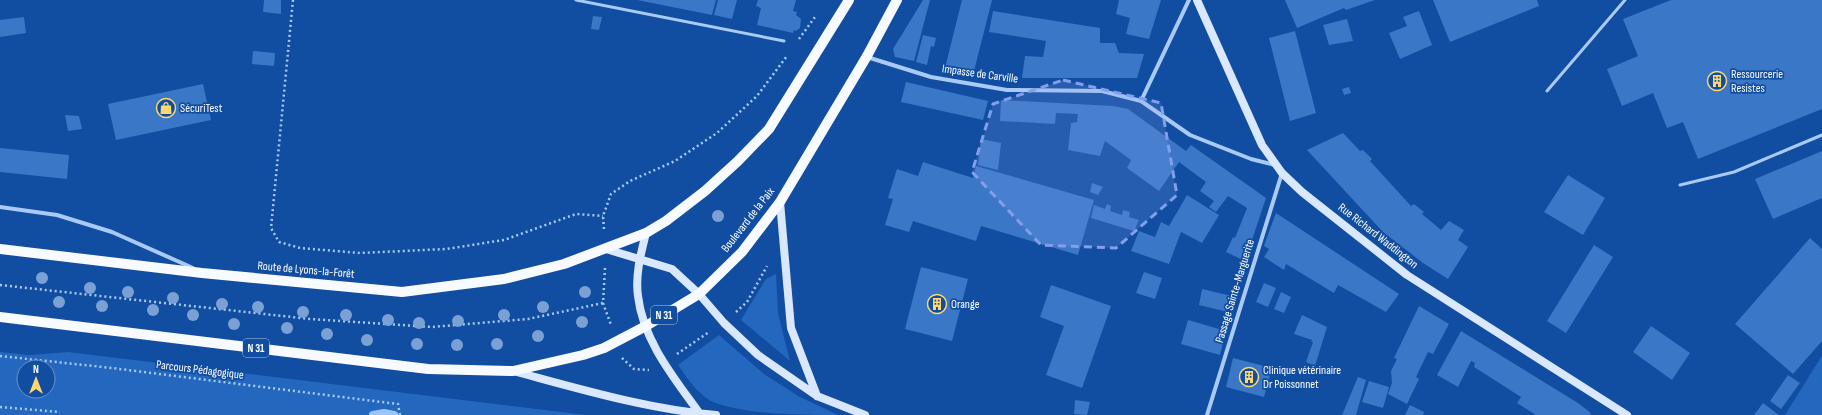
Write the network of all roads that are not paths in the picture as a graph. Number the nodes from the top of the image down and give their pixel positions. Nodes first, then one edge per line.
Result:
1 (576, 0) edge
2 (849, 0) edge
3 (897, 0) edge
4 (1189, 0) edge
5 (1197, 0) edge
6 (1625, 0) edge
7 (784, 41) dead end
8 (867, 56) junction
9 (1547, 91) dead end
10 (1141, 101) junction
11 (1822, 135) edge
12 (1275, 165) junction
13 (1282, 174) junction
14 (1680, 185) dead end
15 (780, 202) junction
16 (0, 207) edge
17 (646, 233) junction
18 (0, 249) edge
19 (606, 249) junction
20 (639, 258) junction
21 (202, 273) junction
22 (698, 294) junction
23 (0, 317) edge
24 (646, 326) junction
25 (513, 371) junction
26 (817, 396) junction
27 (700, 414) junction
28 (716, 415) edge
29 (865, 415) edge
30 (1207, 415) edge
31 (1627, 415) edge

1 - 7 lane
2 - 17 main road
3 - 8 main road, Boulevard de la Paix / N 31
4 - 10 street
5 - 12 main road, Rue Richard Waddington
6 - 9 lane
8 - 10 street, Impasse de Carville
8 - 15 main road, Boulevard de la Paix / N 31
10 - 12 street
11 - 14 lane
12 - 13 main road, Rue Richard Waddington
13 - 30 street, Passage Sainte-Marguerite
13 - 31 main road, Rue Richard Waddington
15 - 22 main road, Boulevard de la Paix / N 31
15 - 26 main road
16 - 21 street
17 - 19 main road
17 - 20 main road
18 - 21 main road, Route de Lyons-la-Forêt
19 - 20 main road
19 - 21 main road, Route de Lyons-la-Forêt
20 - 22 main road
20 - 24 main road
22 - 24 main road, Boulevard de la Paix / N 31
22 - 26 main road
23 - 25 main road, N 31
24 - 25 main road, Boulevard de la Paix / N 31
24 - 27 main road
25 - 27 main road
26 - 29 main road
27 - 28 main road

